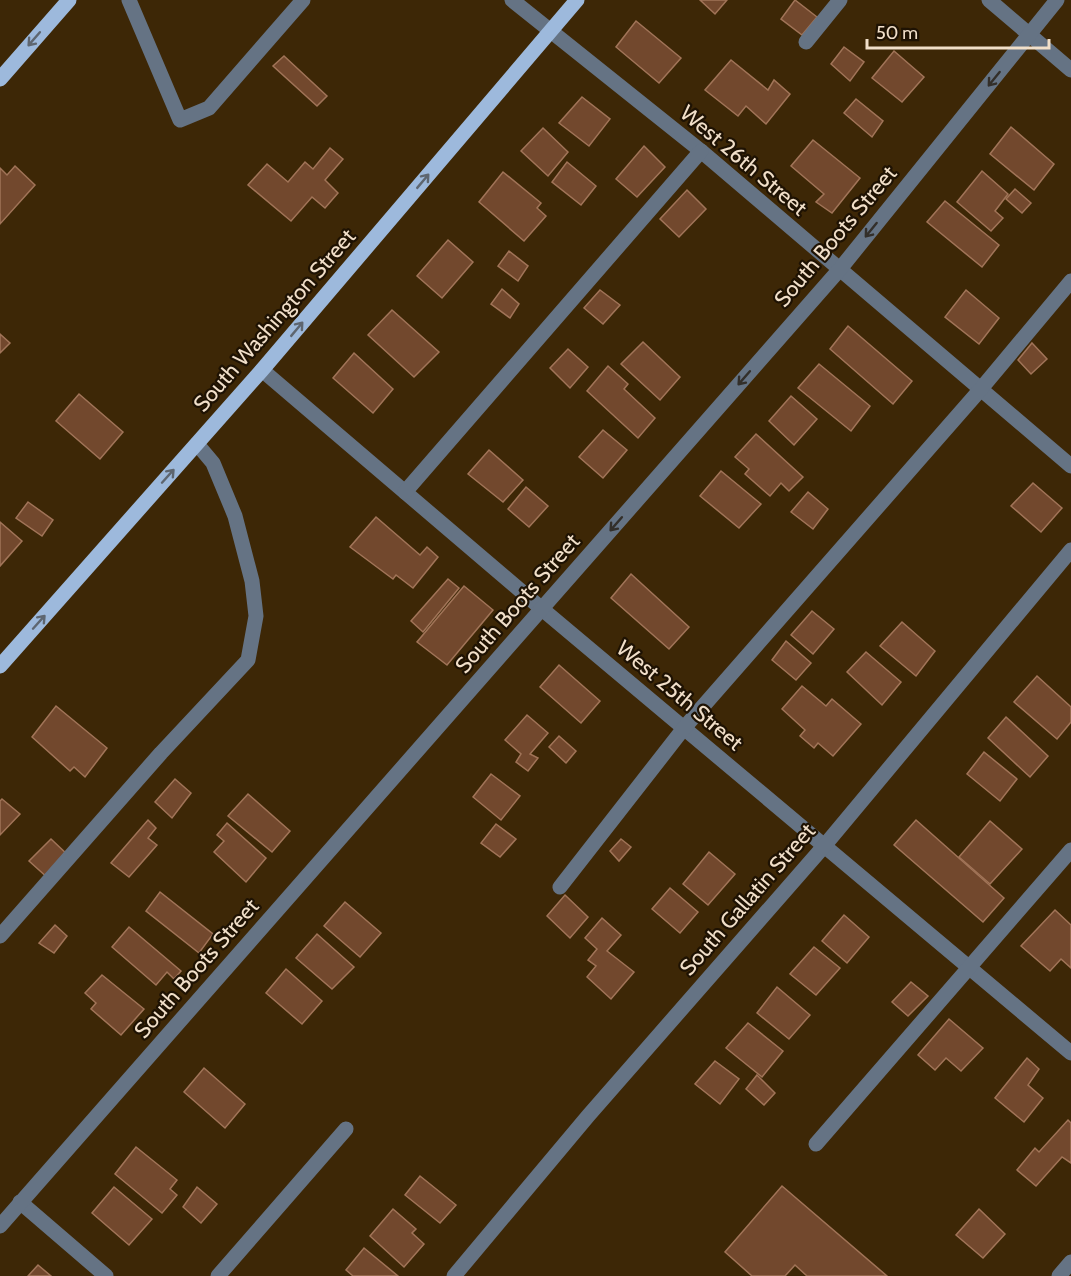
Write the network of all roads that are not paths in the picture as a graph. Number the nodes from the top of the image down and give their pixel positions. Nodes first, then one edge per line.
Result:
1 (69, 0) edge
2 (129, 0) edge
3 (303, 0) edge
4 (512, 0) edge
5 (577, 0) edge
6 (840, 0) edge
7 (989, 0) edge
8 (1057, 0) edge
9 (550, 32) junction
10 (1030, 34) junction
11 (806, 42) dead end
12 (1071, 70) edge
13 (0, 79) edge
14 (701, 151) junction
15 (840, 269) junction
16 (1071, 281) edge
17 (262, 370) junction
18 (980, 390) junction
19 (197, 444) junction
20 (1071, 466) edge
21 (405, 492) junction
22 (1071, 550) edge
23 (542, 609) junction
24 (0, 666) edge
25 (684, 728) junction
26 (825, 845) junction
27 (1071, 850) edge
28 (560, 887) dead end
29 (0, 936) edge
30 (970, 968) junction
31 (1071, 1053) edge
32 (346, 1129) dead end
33 (816, 1144) dead end
34 (20, 1202) junction
35 (0, 1226) edge
36 (1071, 1262) edge
37 (106, 1276) edge
38 (218, 1276) edge
39 (454, 1276) edge
40 (1059, 1276) edge

1 -> 13 main road
2 - 3 street
4 - 9 street, West 26th Street
5 - 9 main road, South Washington Street
6 - 11 street
7 - 10 street
8 - 10 street, South Boots Street
9 - 14 street, West 26th Street
17 -> 9 main road, South Washington Street
10 - 12 street
10 -> 15 street, South Boots Street
14 - 15 street, West 26th Street
14 - 21 street
15 - 18 street, West 26th Street
15 -> 23 street, South Boots Street
16 - 18 street
17 - 19 main road, South Washington Street
17 - 21 street, West 25th Street
18 - 20 street, West 26th Street
18 - 25 street
24 -> 19 main road, South Washington Street
19 - 29 street
21 - 23 street, West 25th Street
22 - 26 street, South Gallatin Street
23 - 25 street, West 25th Street
23 - 34 street, South Boots Street
25 - 26 street, West 25th Street
25 - 28 street
26 - 30 street, West 25th Street
26 - 39 street, South Gallatin Street
27 - 30 street
30 - 31 street, West 25th Street
30 - 33 street
32 - 38 street
34 - 35 street, South Boots Street
34 - 37 street
36 - 40 street

